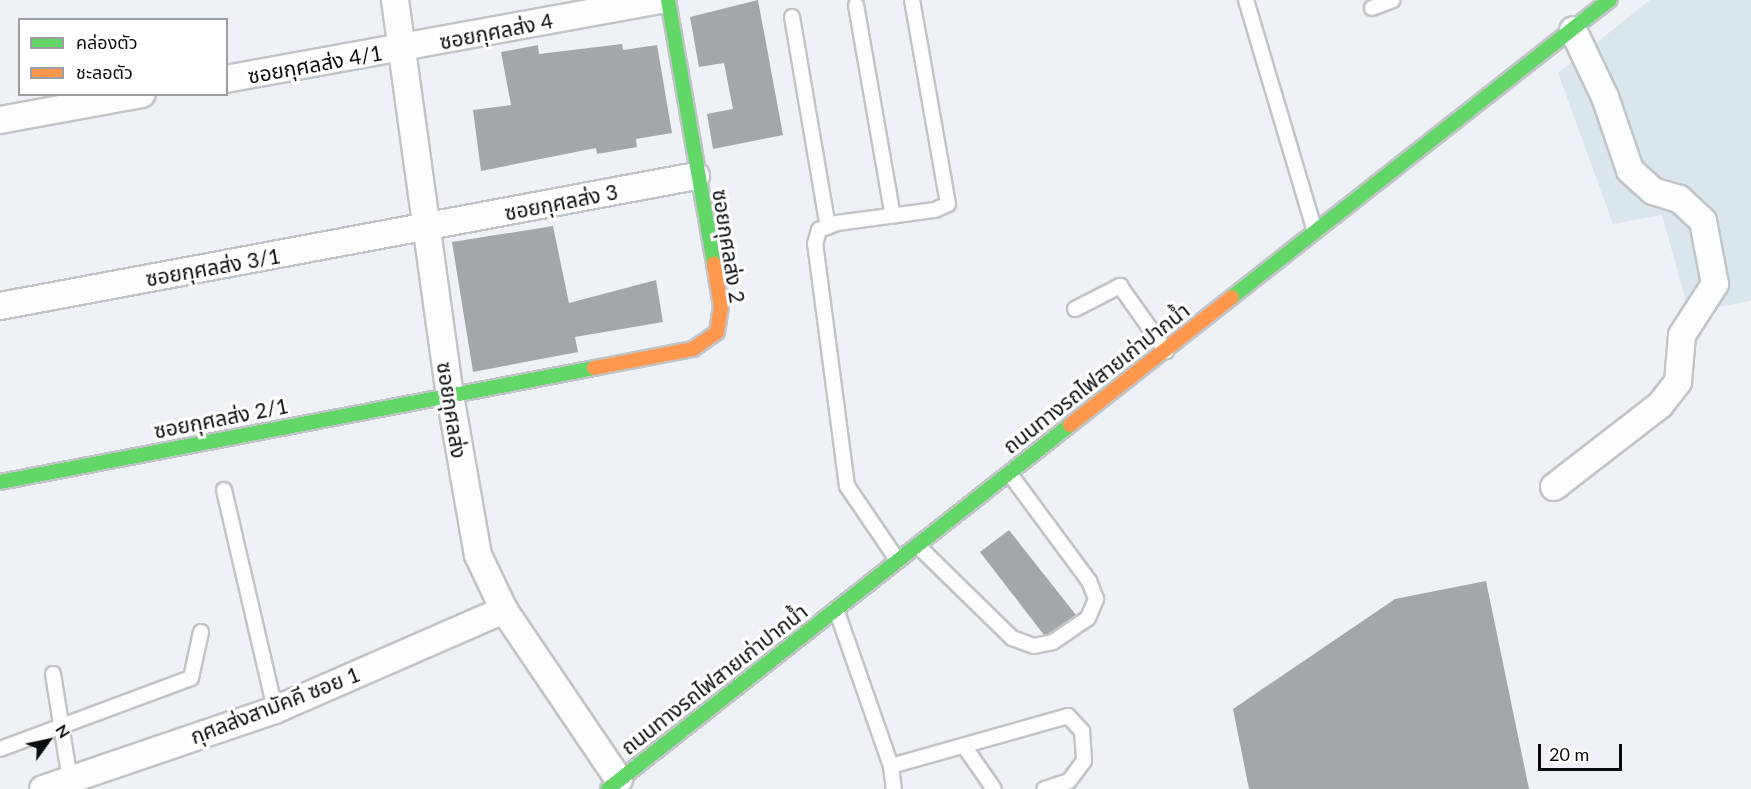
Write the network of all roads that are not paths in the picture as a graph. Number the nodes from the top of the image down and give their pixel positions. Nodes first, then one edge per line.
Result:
1 (395, 0) edge
2 (660, 0) edge
3 (668, 0) edge
4 (912, 0) edge
5 (1246, 0) edge
6 (1394, 0) edge
7 (1610, 0) edge
8 (856, 5) dead end
9 (1372, 8) dead end
10 (792, 17) dead end
11 (1573, 30) junction
12 (403, 48) junction
13 (228, 80) edge
14 (131, 96) edge
15 (0, 120) edge
16 (696, 176) junction
17 (893, 216) junction
18 (828, 227) junction
19 (426, 228) junction
20 (1316, 234) junction
21 (0, 306) edge
22 (1075, 309) dead end
23 (1166, 351) junction
24 (450, 395) junction
25 (1009, 473) junction
26 (0, 482) edge
27 (1554, 487) dead end
28 (224, 489) dead end
29 (918, 545) junction
30 (898, 561) junction
31 (836, 609) junction
32 (504, 610) junction
33 (201, 632) dead end
34 (53, 674) dead end
35 (274, 710) junction
36 (62, 726) junction
37 (964, 746) junction
38 (0, 749) edge
39 (891, 766) junction
40 (70, 780) junction
41 (613, 785) edge
42 (43, 789) edge
43 (894, 789) edge
44 (994, 789) edge
45 (1044, 789) edge

1 - 12 street, ซอยกุศลส่ง
2 - 12 street, ซอยกุศลส่ง 4
3 - 16 main road, ซอยกุศลส่ง 2
4 - 17 lane
5 - 20 lane
6 - 9 lane
7 - 11 main road, ถนนทางรถไฟสายเก่าปากน้ำ
8 - 17 lane
10 - 18 lane
11 - 20 main road, ถนนทางรถไฟสายเก่าปากน้ำ
11 - 27 street
12 - 13 street, ซอยกุศลส่ง 4/1
12 - 19 street, ซอยกุศลส่ง
14 - 15 street
16 - 19 street, ซอยกุศลส่ง 3
16 - 24 main road, ซอยกุศลส่ง 2
17 - 18 lane
18 - 30 lane
19 - 21 street, ซอยกุศลส่ง 3/1
19 - 24 street, ซอยกุศลส่ง
20 - 23 main road, ถนนทางรถไฟสายเก่าปากน้ำ
22 - 23 lane
23 - 25 main road, ถนนทางรถไฟสายเก่าปากน้ำ
24 - 26 main road, ซอยกุศลส่ง 2/1
24 - 32 street, ซอยกุศลส่ง
25 - 29 main road, ถนนทางรถไฟสายเก่าปากน้ำ
25 - 29 lane
28 - 35 lane
29 - 30 main road, ถนนทางรถไฟสายเก่าปากน้ำ
30 - 31 main road, ถนนทางรถไฟสายเก่าปากน้ำ
31 - 39 lane
31 - 41 main road, ถนนทางรถไฟสายเก่าปากน้ำ
32 - 35 street, กุศลส่งสามัคคี ซอย 1
32 - 41 street, ซอยกุศลส่ง
33 - 36 lane
34 - 36 lane
35 - 40 street, กุศลส่งสามัคคี ซอย 1
36 - 38 lane
36 - 40 lane
37 - 39 lane
37 - 44 lane
37 - 45 lane
39 - 43 lane
40 - 42 street, กุศลส่งสามัคคี ซอย 1

